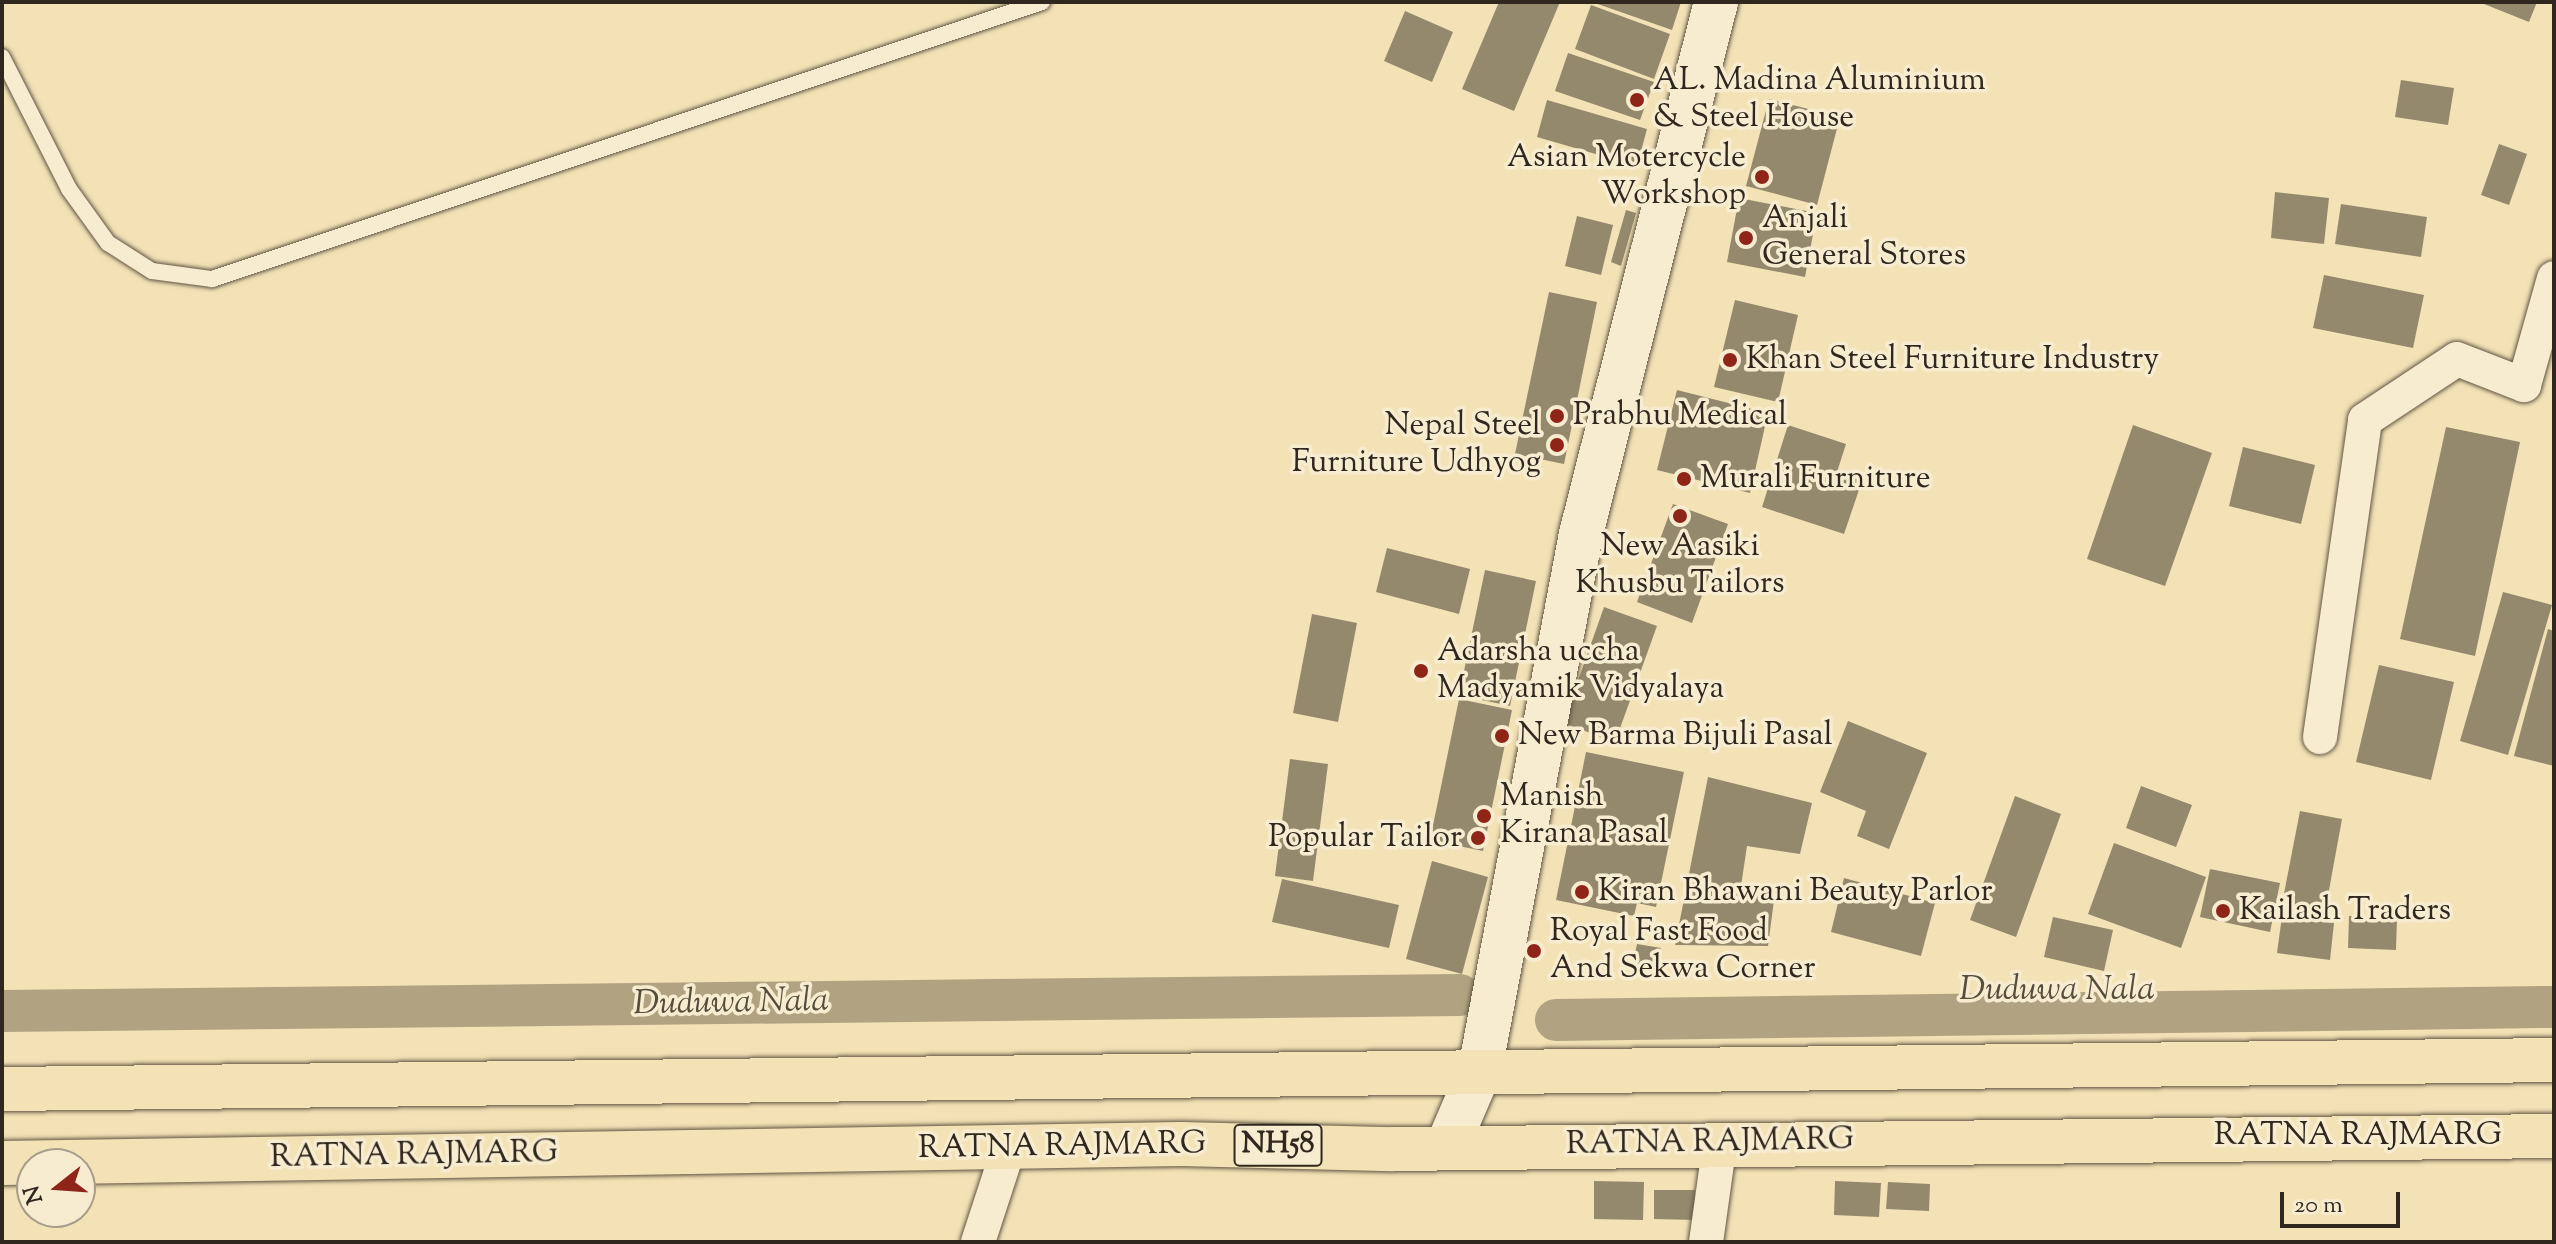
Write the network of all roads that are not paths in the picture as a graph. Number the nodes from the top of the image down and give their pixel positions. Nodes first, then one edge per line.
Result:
1 (1042, 2) edge
2 (1716, 2) edge
3 (2, 57) edge
4 (2554, 278) edge
5 (2320, 737) dead end
6 (2554, 1060) edge
7 (1480, 1070) junction
8 (2, 1089) edge
9 (2554, 1136) edge
10 (1720, 1142) junction
11 (1009, 1147) junction
12 (1447, 1147) junction
13 (2, 1163) edge
14 (978, 1242) edge
15 (1706, 1242) edge

1 - 3 lane
2 - 7 street
4 - 5 street
6 - 7 highway, NH58
7 - 8 highway, NH58
7 - 12 street
9 - 10 highway, RATNA RAJMARG / NH58
10 - 12 highway, RATNA RAJMARG / NH58
10 - 15 street
11 - 12 highway, RATNA RAJMARG / NH58
11 - 13 highway, RATNA RAJMARG / NH58
11 - 14 street

